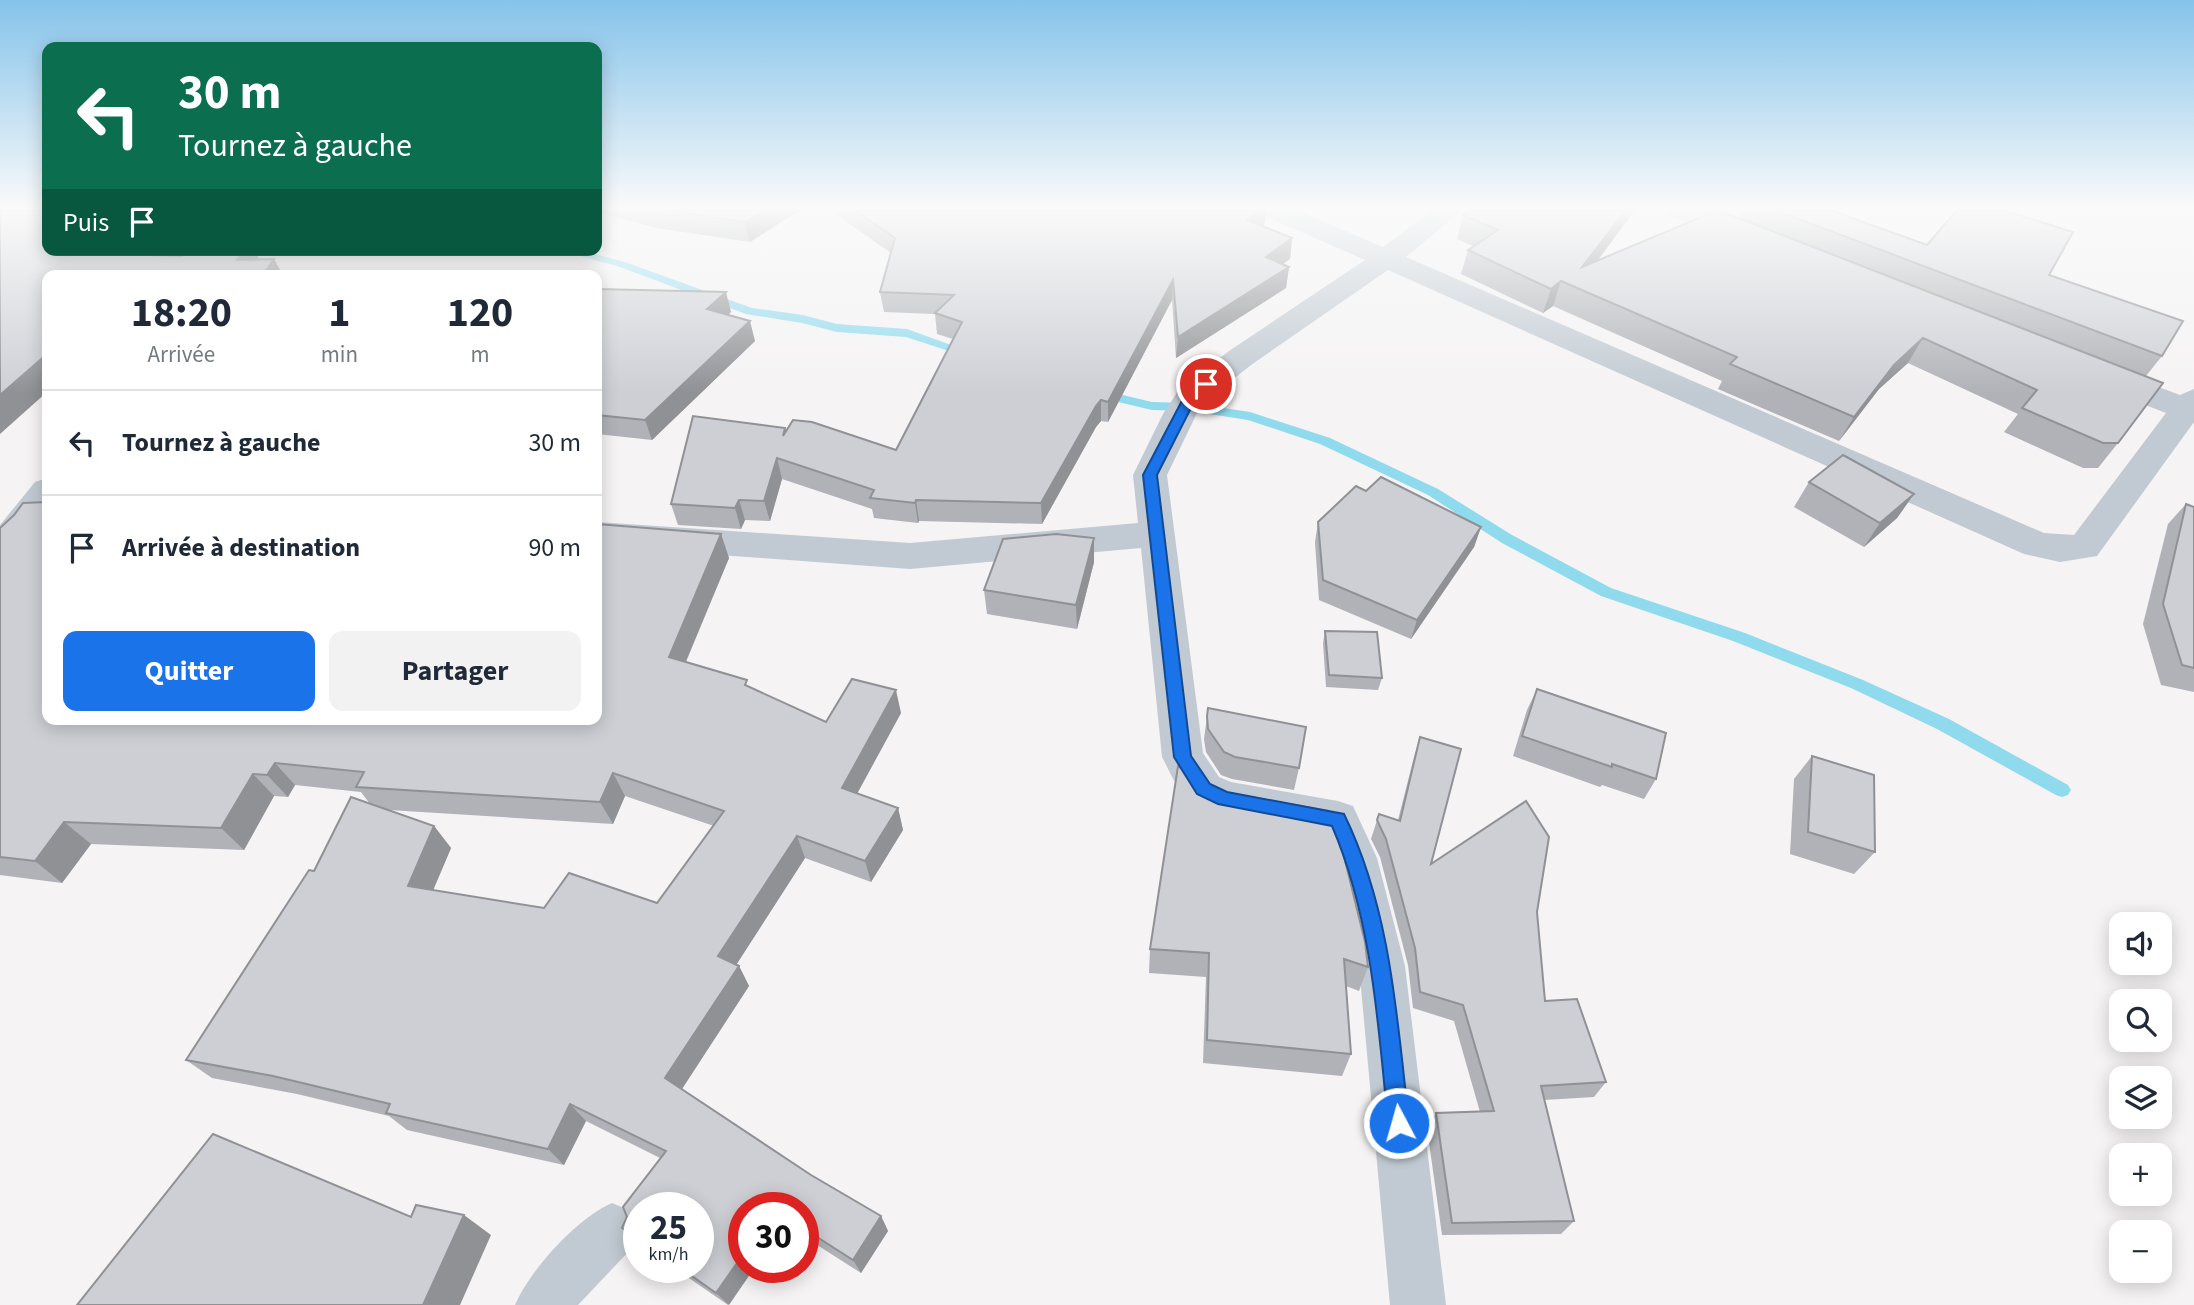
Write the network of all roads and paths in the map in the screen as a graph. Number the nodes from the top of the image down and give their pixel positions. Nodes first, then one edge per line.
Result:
1 (1368, 271) edge
2 (1416, 271) edge
3 (2084, 369) edge
4 (2191, 405) edge
5 (42, 502) edge
6 (42, 503) edge
7 (0, 505) edge
8 (602, 534) edge
9 (1156, 534) junction
10 (0, 549) edge
11 (612, 1230) dead end
12 (543, 1305) edge
13 (1418, 1305) edge

1 - 9 street
2 - 4 street
3 - 4 street
5 - 7 street
6 - 10 street
8 - 9 street
9 - 13 street
11 - 12 street

